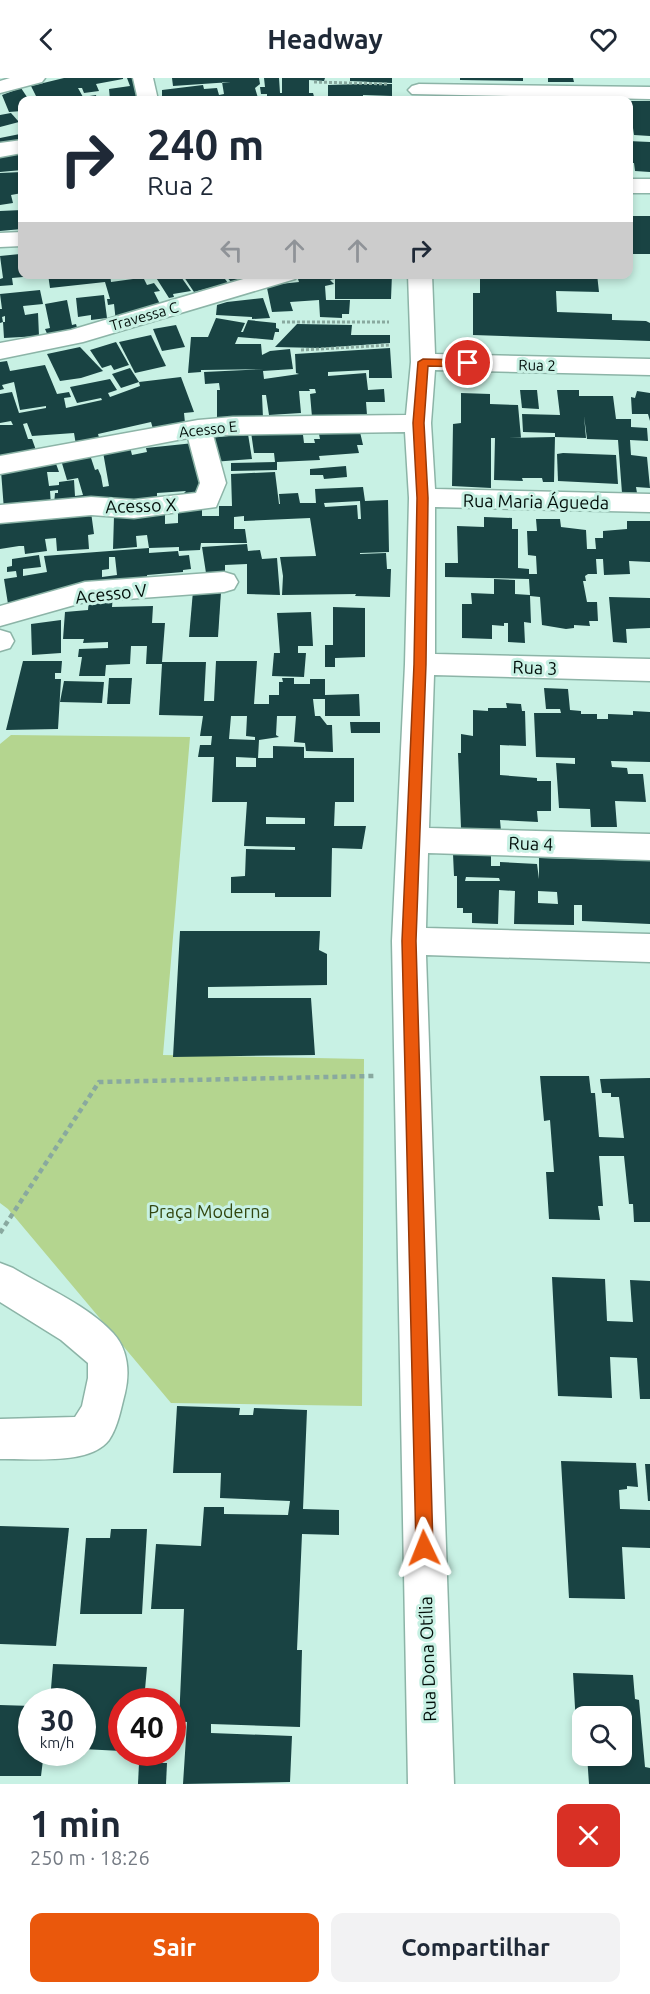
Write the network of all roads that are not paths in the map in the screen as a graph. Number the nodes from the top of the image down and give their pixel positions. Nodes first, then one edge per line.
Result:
1 (35, 78) edge
2 (143, 78) edge
3 (0, 87) edge
4 (418, 88) edge
5 (650, 93) edge
6 (147, 96) edge
7 (18, 148) edge
8 (0, 150) edge
9 (633, 186) edge
10 (650, 186) edge
11 (18, 239) edge
12 (0, 240) edge
13 (270, 279) edge
14 (420, 279) edge
15 (422, 342) junction
16 (0, 351) edge
17 (650, 367) edge
18 (418, 423) junction
19 (198, 428) junction
20 (0, 465) edge
21 (422, 498) junction
22 (650, 504) edge
23 (0, 514) edge
24 (224, 582) dead end
25 (0, 616) edge
26 (420, 664) junction
27 (650, 670) edge
28 (412, 840) junction
29 (650, 847) edge
30 (409, 941) junction
31 (650, 948) edge
32 (0, 1281) edge
33 (0, 1439) edge
34 (431, 1784) edge

1 - 3 street
2 - 6 street
4 - 5 street
7 - 8 street
9 - 10 street
11 - 12 street
13 - 16 street, Travessa C
14 - 15 street, Rua Dona Otília
15 - 17 street, Rua 2
15 - 18 street, Rua Dona Otília
18 - 19 street, Acesso E
18 - 21 street, Rua Dona Otília
19 - 20 street, Acesso E
19 - 23 street, Acesso X
21 - 22 street, Rua Maria Águeda
21 - 26 street, Rua Dona Otília
24 - 25 street, Acesso V
26 - 27 street, Rua 3
26 - 28 street, Rua Dona Otília
28 - 29 street, Rua 4
28 - 30 street, Rua Dona Otília
30 - 31 street
30 - 34 street, Rua Dona Otília
32 - 33 street

